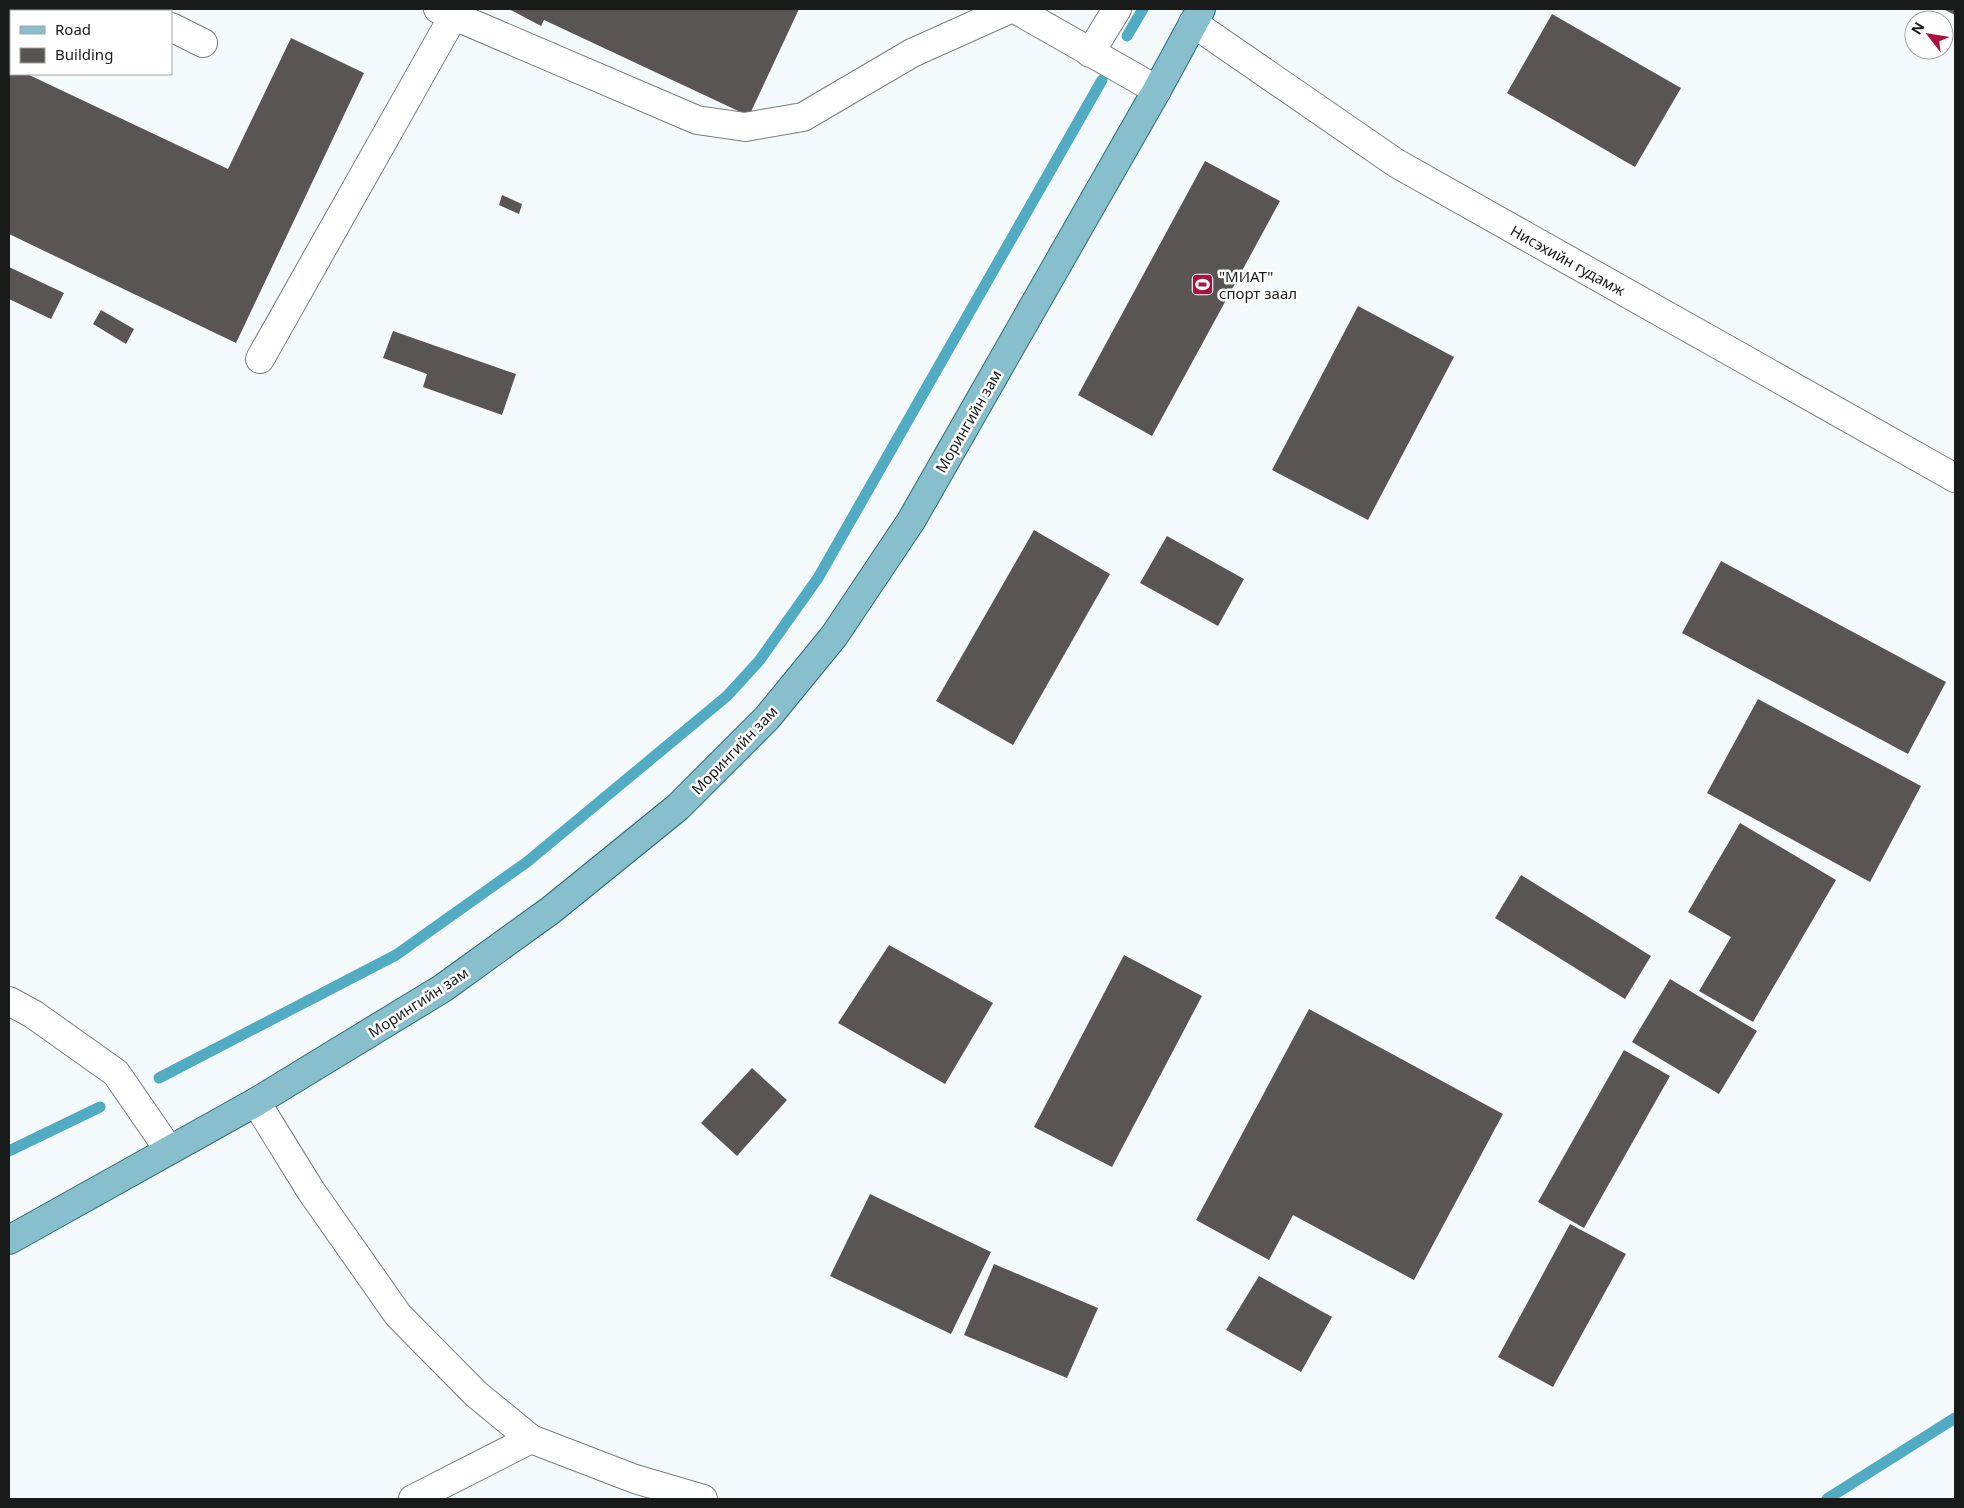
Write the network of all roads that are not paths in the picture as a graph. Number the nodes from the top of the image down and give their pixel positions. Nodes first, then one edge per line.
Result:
1 (1010, 9) edge
2 (1015, 9) edge
3 (1117, 9) edge
4 (446, 12) edge
5 (1197, 16) edge
6 (172, 28) edge
7 (203, 43) dead end
8 (1090, 53) junction
9 (1157, 90) junction
10 (260, 359) dead end
11 (1955, 478) edge
12 (9, 1001) edge
13 (256, 1102) junction
14 (169, 1150) junction
15 (9, 1240) edge
16 (531, 1439) junction
17 (413, 1499) edge
18 (703, 1499) edge

1 - 4 street
2 - 8 street
3 - 8 street
4 - 10 street
5 - 9 main road, Морингийн зам
5 - 11 street, Нисэхийн гудамж
6 - 7 street
8 - 9 street
9 - 13 main road, Морингийн зам
12 - 14 street
13 - 14 main road, Морингийн зам
13 - 16 street
14 - 15 main road, Морингийн зам
16 - 17 street
16 - 18 street

